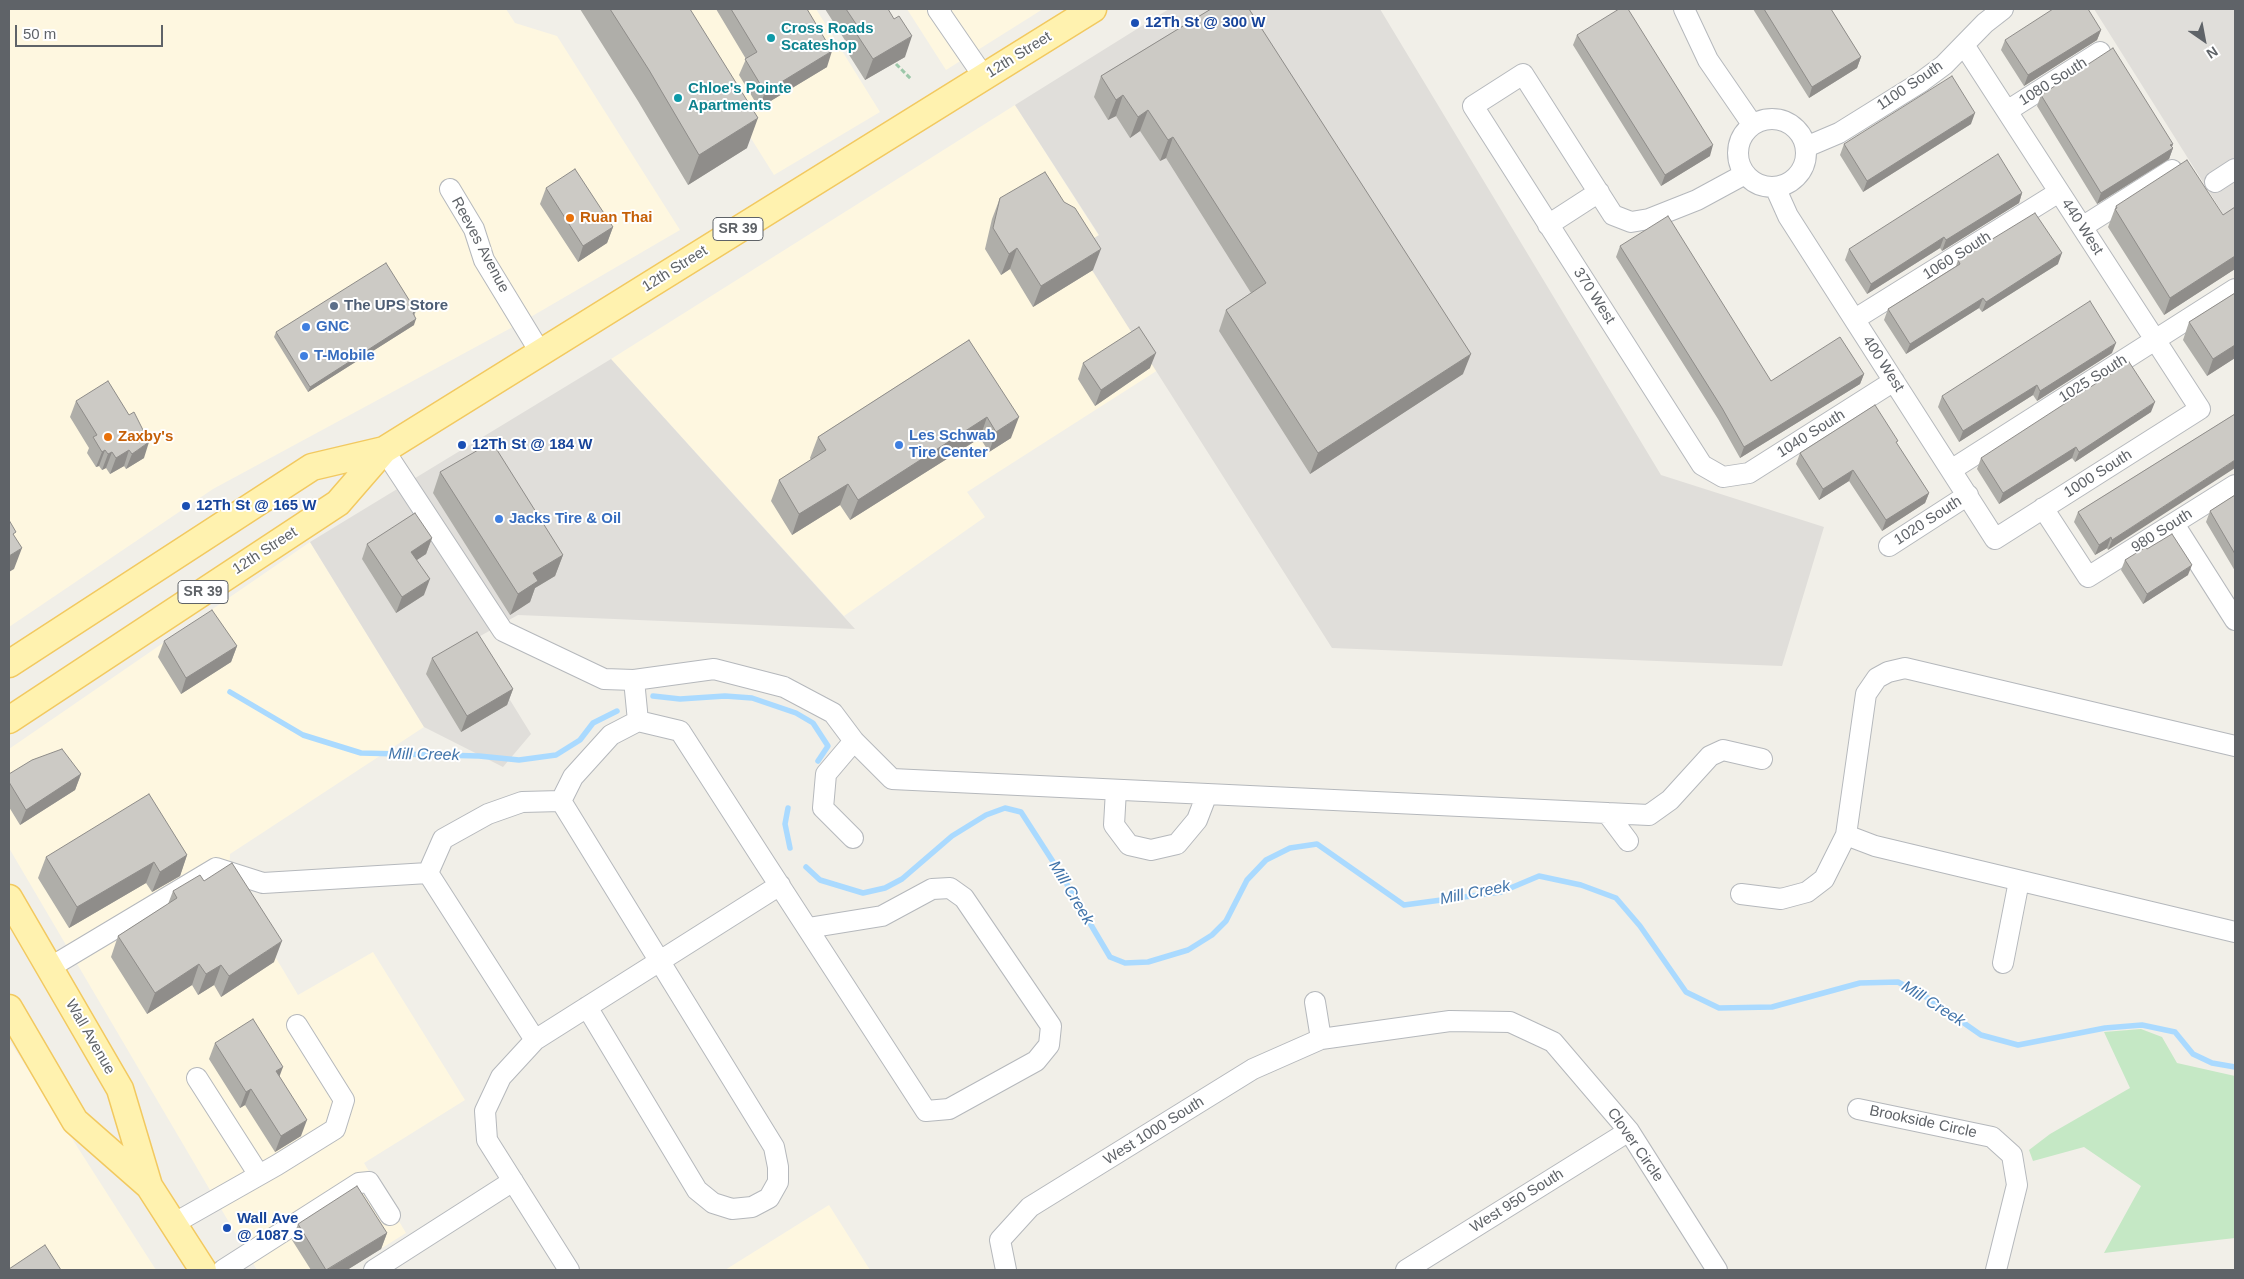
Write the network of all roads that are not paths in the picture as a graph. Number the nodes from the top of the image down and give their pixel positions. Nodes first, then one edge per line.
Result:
1 (938, 9) edge
2 (1093, 9) edge
3 (1684, 9) edge
4 (2003, 9) edge
5 (1964, 45) junction
6 (2100, 52) dead end
7 (984, 77) junction
8 (2007, 111) junction
9 (1752, 124) junction
10 (1806, 147) junction
11 (2235, 169) edge
12 (2172, 170) edge
13 (1745, 174) junction
14 (2215, 182) dead end
15 (1775, 187) junction
16 (450, 189) dead end
17 (1599, 192) junction
18 (2059, 192) junction
19 (1548, 225) junction
20 (2082, 226) junction
21 (2235, 289) edge
22 (1855, 319) junction
23 (2155, 340) junction
24 (540, 352) junction
25 (1894, 381) junction
26 (2200, 408) joint
27 (384, 450) junction
28 (1951, 470) junction
29 (1723, 477) joint
30 (2235, 485) edge
31 (1968, 496) junction
32 (2043, 508) junction
33 (2174, 524) junction
34 (1996, 539) joint
35 (1889, 546) dead end
36 (2235, 620) edge
37 (9, 664) edge
38 (634, 680) junction
39 (9, 720) edge
40 (638, 721) junction
41 (854, 741) junction
42 (2235, 746) edge
43 (1762, 759) dead end
44 (1116, 790) junction
45 (1207, 794) junction
46 (561, 801) junction
47 (1607, 813) junction
48 (1846, 835) junction
49 (853, 838) dead end
50 (1628, 841) dead end
51 (428, 873) junction
52 (2019, 880) junction
53 (780, 885) junction
54 (1741, 894) dead end
55 (9, 898) edge
56 (808, 928) junction
57 (2235, 932) edge
58 (660, 961) junction
59 (2003, 963) dead end
60 (49, 968) junction
61 (1315, 1002) dead end
62 (587, 1007) junction
63 (9, 1008) edge
64 (1510, 1022) joint
65 (297, 1025) dead end
66 (1321, 1039) junction
67 (535, 1040) junction
68 (197, 1078) dead end
69 (1858, 1109) dead end
70 (1629, 1131) junction
71 (259, 1175) junction
72 (513, 1181) junction
73 (149, 1186) junction
74 (390, 1215) dead end
75 (173, 1224) junction
76 (565, 1269) edge
77 (204, 1270) edge
78 (223, 1270) edge
79 (374, 1270) edge
80 (1006, 1270) edge
81 (1406, 1270) edge
82 (1717, 1270) edge
83 (1996, 1270) edge

1 - 7 street
2 - 7 main road, 12th Street / SR 39
3 - 9 street
4 - 5 street, 1100 South
5 - 8 street, 440 West
5 - 10 street, 1100 South
6 - 8 street, 1080 South
7 - 24 main road, 12th Street / SR 39
8 - 18 street, 440 West
9 - 10 street
9 - 13 street
10 - 15 street
11 - 14 street
12 - 20 street
13 - 15 street
13 - 17 street
15 - 22 street, 400 West
16 - 24 street, Reeves Avenue
17 - 19 street
17 - 19 street, 370 West
18 - 20 street, 440 West
18 - 22 street, 1060 South
19 - 29 street, 370 West
20 - 23 street, 440 West
21 - 23 street, 1025 South
22 - 25 street, 400 West
23 - 26 street, 440 West
23 - 28 street, 1025 South
24 - 27 main road, 12th Street / SR 39
25 - 28 street, 400 West
25 - 29 street, 1040 South
26 - 32 street, 1000 South
27 - 37 main road, 12th Street / SR 39
27 - 38 street
27 - 39 main road, 12th Street / SR 39
28 - 31 street, 400 West
30 - 33 street, 980 South
31 - 34 street, 400 West
31 - 35 street, 1020 South
32 - 33 street, 980 South
32 - 34 street, 1000 South
33 - 36 street
38 - 40 street
38 - 41 street
40 - 46 street
40 - 53 street
41 - 44 street
41 - 49 street
42 - 48 street
43 - 47 street
44 - 45 street
44 - 45 street
45 - 47 street
46 - 51 street
46 - 58 street
47 - 50 street
48 - 52 street
48 - 54 street
51 - 60 street
51 - 67 street
52 - 57 street
52 - 59 street
53 - 56 street
53 - 58 street
55 - 60 main road, Wall Avenue
56 - 56 street
58 - 62 street
58 - 62 street
60 - 73 main road, Wall Avenue
61 - 66 street
62 - 67 street
63 - 73 main road, Wall Avenue
64 - 66 street, West 1000 South
64 - 70 street, Clover Circle
65 - 71 street
66 - 80 street, West 1000 South
67 - 72 street
68 - 71 street
69 - 83 street, Brookside Circle
70 - 81 street, West 950 South
70 - 82 street, Clover Circle
71 - 75 street
72 - 76 street
72 - 79 street
73 - 75 main road, Wall Avenue
74 - 78 street
75 - 77 main road, Wall Avenue

